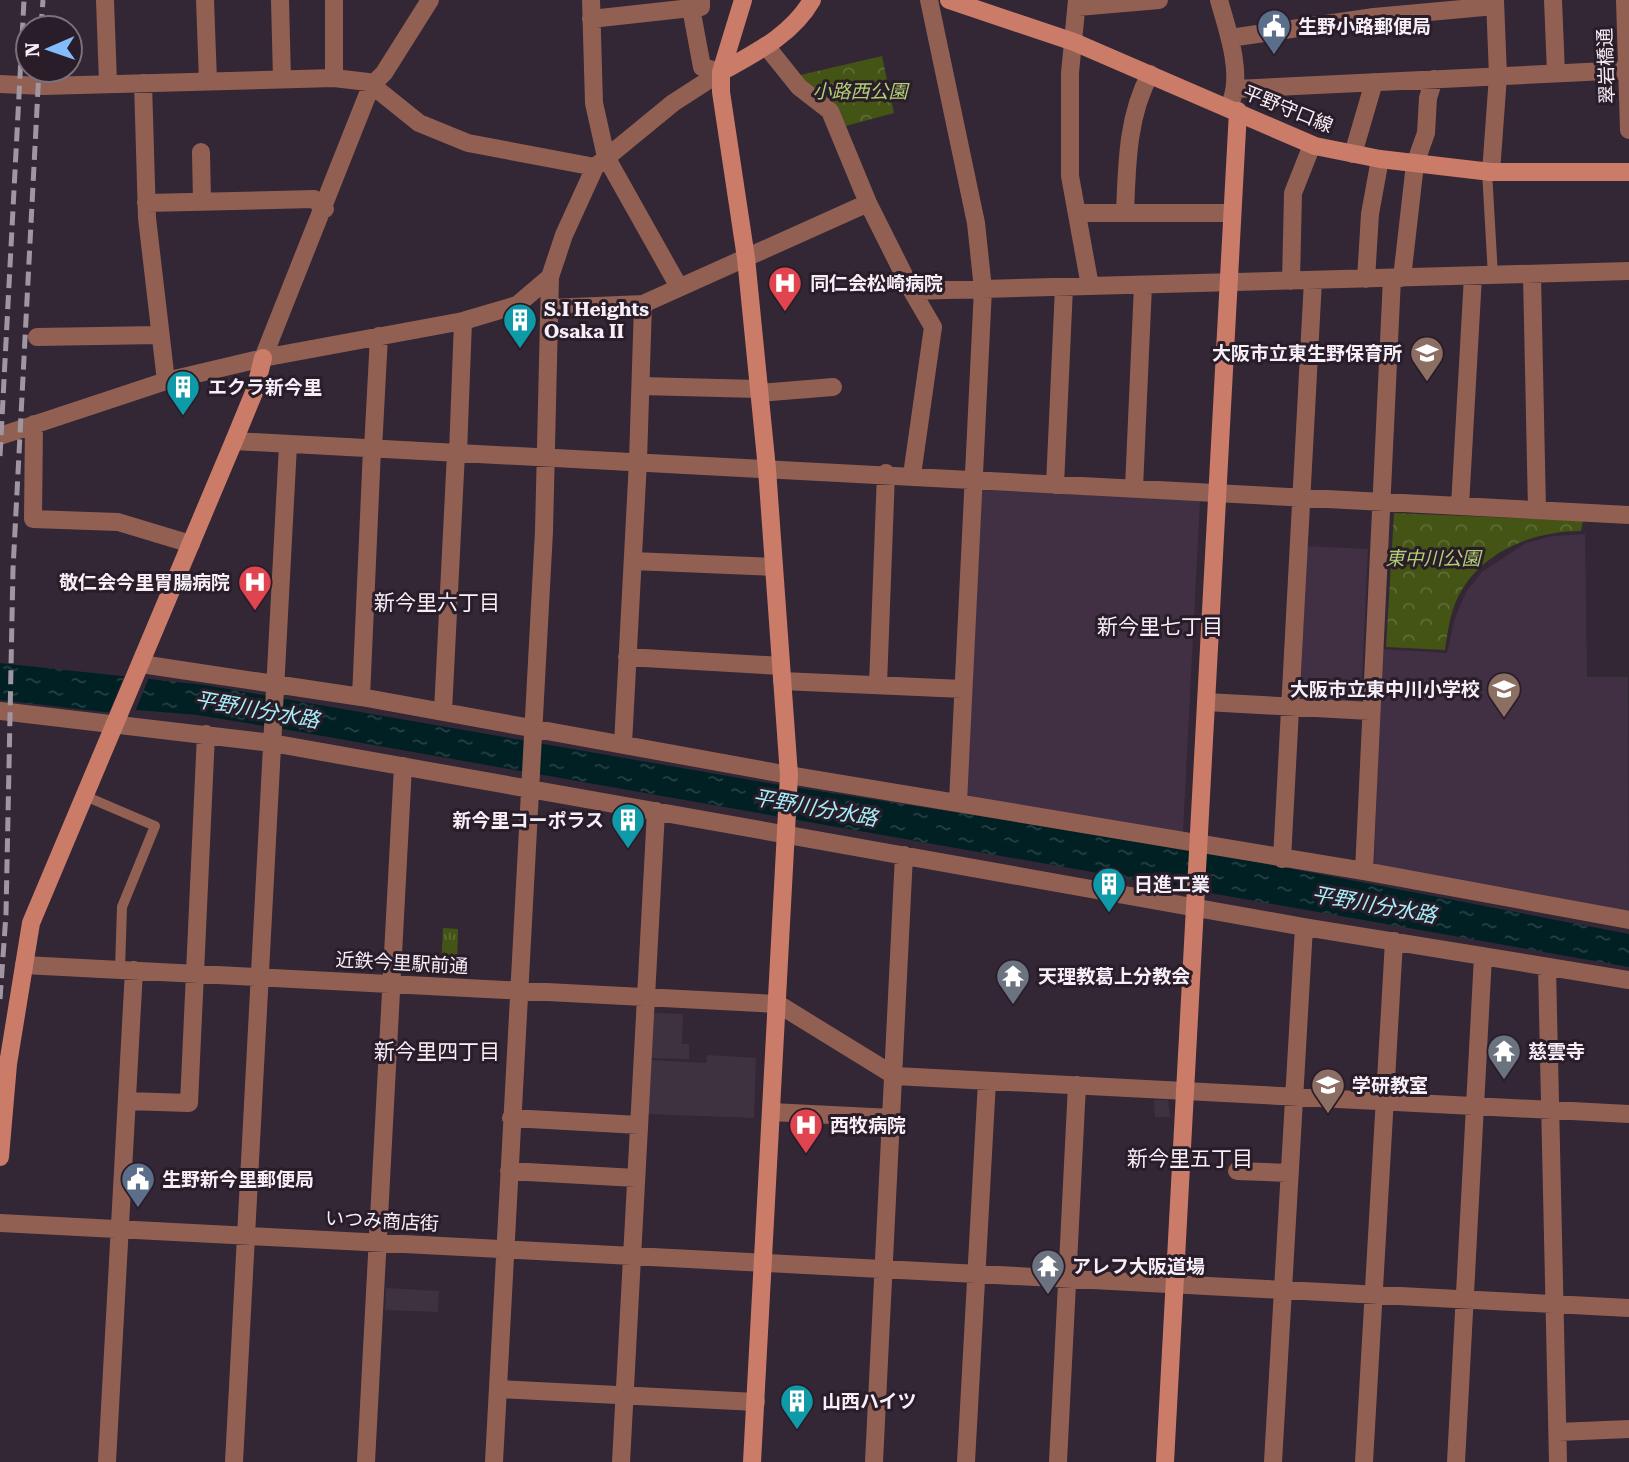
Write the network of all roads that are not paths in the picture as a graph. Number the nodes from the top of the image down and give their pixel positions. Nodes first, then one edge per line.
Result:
1 (105, 0) edge
2 (205, 0) edge
3 (280, 0) edge
4 (334, 0) edge
5 (430, 0) edge
6 (591, 0) edge
7 (743, 0) edge
8 (812, 0) edge
9 (929, 0) edge
10 (949, 0) edge
11 (1159, 0) edge
12 (1219, 0) edge
13 (1553, 0) edge
14 (1625, 0) edge
15 (1495, 3) edge
16 (696, 4) edge
17 (1077, 4) edge
18 (591, 19) junction
19 (1230, 38) junction
20 (1074, 42) junction
21 (767, 47) junction
22 (1627, 70) junction
23 (721, 72) junction
24 (1556, 73) junction
25 (1150, 74) junction
26 (1498, 76) junction
27 (334, 78) junction
28 (282, 79) junction
29 (1434, 79) junction
30 (208, 81) junction
31 (1374, 82) junction
32 (108, 83) junction
33 (143, 83) junction
34 (0, 84) edge
35 (371, 86) junction
36 (1236, 89) junction
37 (1233, 109) junction
38 (1629, 130) edge
39 (1312, 145) junction
40 (201, 152) dead end
41 (1353, 154) junction
42 (1380, 159) junction
43 (601, 162) junction
44 (1415, 164) junction
45 (1489, 172) junction
46 (1629, 173) edge
47 (202, 202) junction
48 (146, 203) junction
49 (868, 203) junction
50 (324, 209) junction
51 (1231, 212) junction
52 (1125, 213) junction
53 (1078, 214) junction
54 (746, 258) junction
55 (1629, 271) edge
56 (1532, 275) junction
57 (550, 276) junction
58 (1473, 276) junction
59 (1493, 276) junction
60 (1397, 278) junction
61 (1366, 279) junction
62 (1314, 280) junction
63 (1291, 281) junction
64 (1228, 284) junction
65 (1143, 285) junction
66 (1090, 286) junction
67 (679, 287) junction
68 (1064, 287) junction
69 (983, 289) junction
70 (912, 291) junction
71 (643, 304) junction
72 (550, 308) junction
73 (463, 321) junction
74 (159, 335) junction
75 (379, 336) junction
76 (37, 337) dead end
77 (263, 358) junction
78 (166, 381) junction
79 (640, 386) junction
80 (833, 387) dead end
81 (758, 391) junction
82 (34, 424) junction
83 (0, 436) edge
84 (234, 441) junction
85 (288, 445) junction
86 (372, 449) junction
87 (457, 453) junction
88 (547, 457) junction
89 (638, 461) junction
90 (767, 469) junction
91 (886, 473) junction
92 (912, 475) junction
93 (972, 482) junction
94 (1055, 485) junction
95 (1134, 488) junction
96 (1216, 492) junction
97 (1304, 497) junction
98 (1380, 501) junction
99 (1460, 506) junction
100 (1537, 510) junction
101 (1629, 515) edge
102 (191, 544) junction
103 (633, 561) junction
104 (774, 567) junction
105 (627, 657) junction
106 (140, 666) junction
107 (782, 674) junction
108 (276, 685) junction
109 (878, 685) junction
110 (963, 689) junction
111 (360, 697) junction
112 (1206, 702) junction
113 (1292, 707) junction
114 (0, 711) edge
115 (443, 711) junction
116 (1370, 711) junction
117 (119, 718) junction
118 (532, 729) junction
119 (206, 734) junction
120 (273, 738) junction
121 (623, 744) junction
122 (403, 766) junction
123 (789, 775) junction
124 (530, 784) junction
125 (85, 796) junction
126 (958, 802) junction
127 (656, 811) junction
128 (786, 834) junction
129 (1198, 843) junction
130 (904, 855) junction
131 (1282, 859) junction
132 (1364, 871) junction
133 (1195, 906) junction
134 (1629, 920) edge
135 (1304, 927) junction
136 (1394, 942) junction
137 (1483, 956) junction
138 (24, 965) junction
139 (1547, 967) junction
140 (127, 970) junction
141 (195, 973) junction
142 (259, 976) junction
143 (1629, 980) edge
144 (391, 983) junction
145 (517, 990) junction
146 (645, 997) junction
147 (778, 1004) junction
148 (4, 1064) edge
149 (895, 1076) junction
150 (987, 1081) junction
151 (1077, 1085) junction
152 (1185, 1090) junction
153 (1292, 1096) junction
154 (127, 1101) junction
155 (1385, 1101) junction
156 (1477, 1106) junction
157 (1550, 1110) junction
158 (771, 1112) junction
159 (1629, 1114) edge
160 (511, 1118) junction
161 (892, 1118) junction
162 (639, 1125) junction
163 (0, 1157) edge
164 (509, 1171) junction
165 (1237, 1171) dead end
166 (1289, 1173) junction
167 (636, 1178) junction
168 (0, 1223) edge
169 (120, 1228) junction
170 (246, 1235) junction
171 (379, 1241) junction
172 (505, 1248) junction
173 (631, 1255) junction
174 (762, 1262) junction
175 (885, 1268) junction
176 (975, 1274) junction
177 (1068, 1278) junction
178 (1175, 1283) junction
179 (1283, 1289) junction
180 (1374, 1295) junction
181 (1465, 1299) junction
182 (1556, 1303) junction
183 (1629, 1308) edge
184 (498, 1389) junction
185 (624, 1396) junction
186 (756, 1402) junction
187 (1629, 1429) edge
188 (1558, 1432) junction
189 (107, 1462) edge
190 (234, 1462) edge
191 (366, 1462) edge
192 (494, 1462) edge
193 (621, 1462) edge
194 (752, 1462) edge
195 (874, 1462) edge
196 (966, 1462) edge
197 (1058, 1462) edge
198 (1166, 1462) edge
199 (1273, 1462) edge
200 (1364, 1462) edge
201 (1456, 1462) edge
202 (1558, 1462) edge

1 - 32 street
2 - 30 street
3 - 28 street
4 - 27 street
5 - 35 street
6 - 18 street
7 - 23 street
8 - 21 street
9 - 69 street
10 - 20 street, 平野守口線
11 - 17 street
12 - 19 street
13 - 24 street
14 - 22 street, 翠岩橋通
15 - 19 street
15 - 26 street
16 - 18 street
16 - 23 street
17 - 20 street
18 - 43 street
19 - 36 street
20 - 25 street, 平野守口線
20 - 53 street
21 - 23 street
21 - 49 street
22 - 24 street
22 - 38 street, 翠岩橋通
23 - 43 street
23 - 54 street
24 - 26 street
25 - 37 street, 平野守口線
25 - 52 street
26 - 29 street
26 - 45 street
27 - 28 street
27 - 35 street
28 - 30 street
29 - 31 street
29 - 44 street
30 - 33 street
31 - 36 street
31 - 41 street
32 - 33 street
32 - 34 street
33 - 48 street
35 - 43 street
35 - 50 street
36 - 37 street
37 - 39 street, 平野守口線
37 - 51 street
39 - 41 street, 平野守口線
39 - 63 street
40 - 47 street
41 - 42 street, 平野守口線
42 - 44 street, 平野守口線
42 - 61 street
43 - 57 street
43 - 67 street
44 - 45 street, 平野守口線
44 - 60 street
45 - 46 street, 平野守口線
45 - 59 lane
47 - 48 street
47 - 50 street
48 - 74 street
49 - 54 street
49 - 70 street
50 - 77 street
51 - 52 street
51 - 64 street
52 - 53 street
53 - 66 street
54 - 67 street
54 - 81 street
55 - 56 street
56 - 59 street
56 - 100 street
57 - 72 street
57 - 73 street
58 - 59 street
58 - 60 street
58 - 99 street
60 - 61 street
60 - 98 street
61 - 62 street
62 - 63 street
62 - 97 street
63 - 64 street
64 - 65 street
64 - 96 street
65 - 66 street
65 - 95 street
66 - 68 street
67 - 71 street
68 - 69 street
68 - 94 street
69 - 70 street
69 - 93 street
70 - 92 street
71 - 72 street
71 - 79 street
72 - 88 street
73 - 75 street
73 - 87 street
74 - 76 street
74 - 78 street
75 - 77 street
75 - 86 street
77 - 78 street
77 - 84 street
78 - 82 street
79 - 81 street
79 - 89 street
80 - 81 street
81 - 90 street
82 - 83 street
82 - 102 street
84 - 85 street
84 - 102 street
85 - 86 street
85 - 108 street
86 - 87 street
86 - 111 street
87 - 88 street
87 - 115 street
88 - 89 street
88 - 118 street
89 - 90 street
89 - 103 street
90 - 91 street
90 - 104 street
91 - 92 street
91 - 109 street
92 - 93 street
93 - 94 street
93 - 110 street
94 - 95 street
95 - 96 street
96 - 97 street
96 - 112 street
97 - 98 street
97 - 113 street
98 - 99 street
98 - 116 street
99 - 100 street
100 - 101 street
102 - 106 street
103 - 104 street
103 - 105 street
104 - 107 street
105 - 107 street
105 - 121 street
106 - 108 street
106 - 117 street
107 - 109 street
107 - 123 street
108 - 111 street
108 - 120 street
109 - 110 street
110 - 126 street
111 - 115 street
112 - 113 street
112 - 129 street
113 - 116 street
113 - 131 street
114 - 117 street
115 - 118 street
116 - 132 street
117 - 119 street
117 - 125 street
118 - 121 street
118 - 124 street
119 - 120 street
119 - 141 street
120 - 122 street
120 - 142 street
121 - 123 street
122 - 124 street
122 - 144 street
123 - 126 street
123 - 128 street
124 - 127 street
124 - 145 street
125 - 138 street
125 - 140 lane
126 - 129 street
127 - 128 street
127 - 146 street
128 - 130 street
128 - 147 street
129 - 131 street
129 - 133 street
130 - 133 street
130 - 149 street
131 - 132 street
132 - 134 street
133 - 135 street
133 - 152 street
135 - 136 street
135 - 153 street
136 - 137 street
136 - 155 street
137 - 139 street
137 - 156 street
138 - 140 street, 近鉄今里駅前通
138 - 148 street
139 - 143 street
139 - 157 street
140 - 141 street, 近鉄今里駅前通
140 - 154 street
141 - 142 street, 近鉄今里駅前通
141 - 154 street
142 - 144 street, 近鉄今里駅前通
142 - 170 street
144 - 145 street, 近鉄今里駅前通
144 - 171 street
145 - 146 street, 近鉄今里駅前通
145 - 160 street
146 - 147 street, 近鉄今里駅前通
146 - 162 street
147 - 149 street
147 - 158 street
148 - 163 street
149 - 150 street
149 - 161 street
150 - 151 street
150 - 176 street
151 - 152 street
151 - 177 street
152 - 153 street
152 - 178 street
153 - 155 street
153 - 166 street
154 - 169 street
155 - 156 street
155 - 180 street
156 - 157 street
156 - 181 street
157 - 159 street
157 - 182 street
158 - 161 street
158 - 174 street
160 - 162 street
160 - 164 street
161 - 175 street
162 - 167 street
164 - 167 street
164 - 172 street
165 - 166 street
166 - 179 street
167 - 173 street
168 - 169 street, いつみ商店街
169 - 170 street, いつみ商店街
169 - 189 street
170 - 171 street, いつみ商店街
170 - 190 street
171 - 172 street, いつみ商店街
171 - 191 street
172 - 173 street, いつみ商店街
172 - 184 street
173 - 174 street, いつみ商店街
173 - 185 street
174 - 175 street, いつみ商店街
174 - 186 street
175 - 176 street, いつみ商店街
175 - 195 street
176 - 177 street, いつみ商店街
176 - 196 street
177 - 178 street, いつみ商店街
177 - 197 street
178 - 179 street, いつみ商店街
178 - 198 street
179 - 180 street, いつみ商店街
179 - 199 street
180 - 181 street, いつみ商店街
180 - 200 street
181 - 182 street, いつみ商店街
181 - 201 street
182 - 183 street, いつみ商店街
182 - 188 street
184 - 185 street
184 - 192 street
185 - 186 street
185 - 193 street
186 - 194 street
187 - 188 street
188 - 202 street

